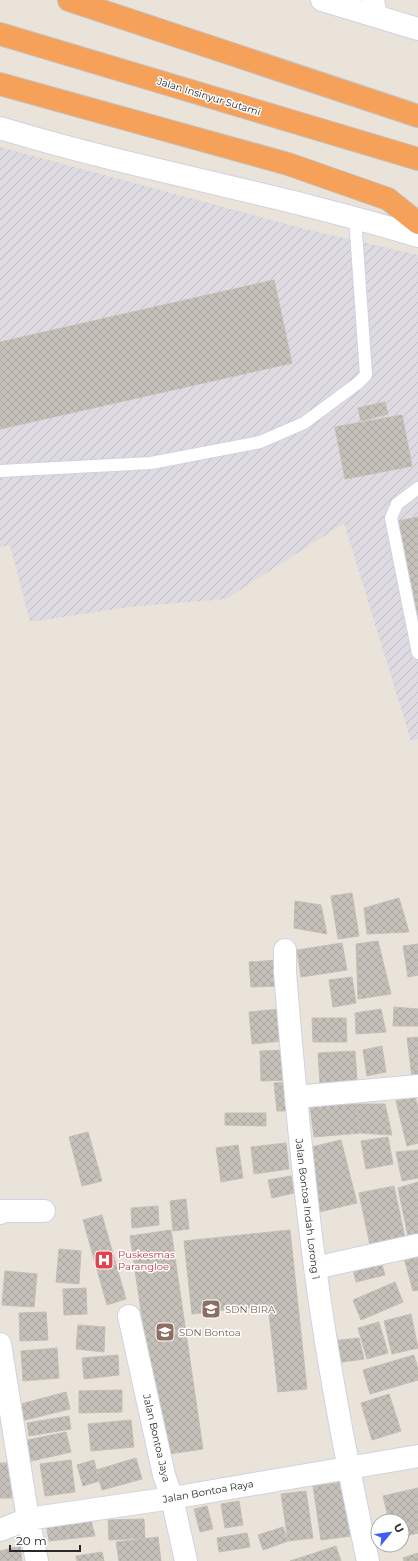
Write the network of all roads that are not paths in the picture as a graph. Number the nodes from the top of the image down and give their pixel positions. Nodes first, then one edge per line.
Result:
1 (69, 0) edge
2 (322, 0) edge
3 (375, 8) edge
4 (418, 29) edge
5 (0, 34) edge
6 (0, 84) edge
7 (418, 116) edge
8 (0, 128) edge
9 (418, 159) edge
10 (355, 217) junction
11 (418, 223) edge
12 (418, 236) edge
13 (0, 471) edge
14 (418, 488) edge
15 (418, 653) edge
16 (285, 950) dead end
17 (418, 1086) edge
18 (296, 1097) junction
19 (44, 1211) dead end
20 (0, 1213) edge
21 (418, 1245) edge
22 (315, 1268) junction
23 (129, 1316) dead end
24 (0, 1344) edge
25 (418, 1456) edge
26 (348, 1467) junction
27 (172, 1498) junction
28 (28, 1519) junction
29 (0, 1530) edge
30 (37, 1561) edge
31 (186, 1561) edge
32 (368, 1561) edge

1 - 7 highway
2 - 3 street
3 - 4 street
5 - 9 highway, Jalan Insinyur Sutami
6 - 11 highway
8 - 10 street
10 - 12 street
10 - 13 lane
14 - 15 lane
16 - 18 street, Jalan Bontoa Indah Lorong 1
17 - 18 street
18 - 22 street, Jalan Bontoa Indah Lorong 1
19 - 20 street
21 - 22 street
22 - 26 street, Jalan Bontoa Indah Lorong 1
23 - 27 street, Jalan Bontoa Jaya
24 - 28 street
25 - 26 street, Jalan Bontoa Raya
26 - 27 street, Jalan Bontoa Raya
26 - 32 street, Jalan Bontoa Indah Lorong 1
27 - 28 street, Jalan Bontoa Raya
27 - 31 street, Jalan Bontoa Jaya
28 - 29 street, Jalan Bontoa Raya
28 - 30 street

